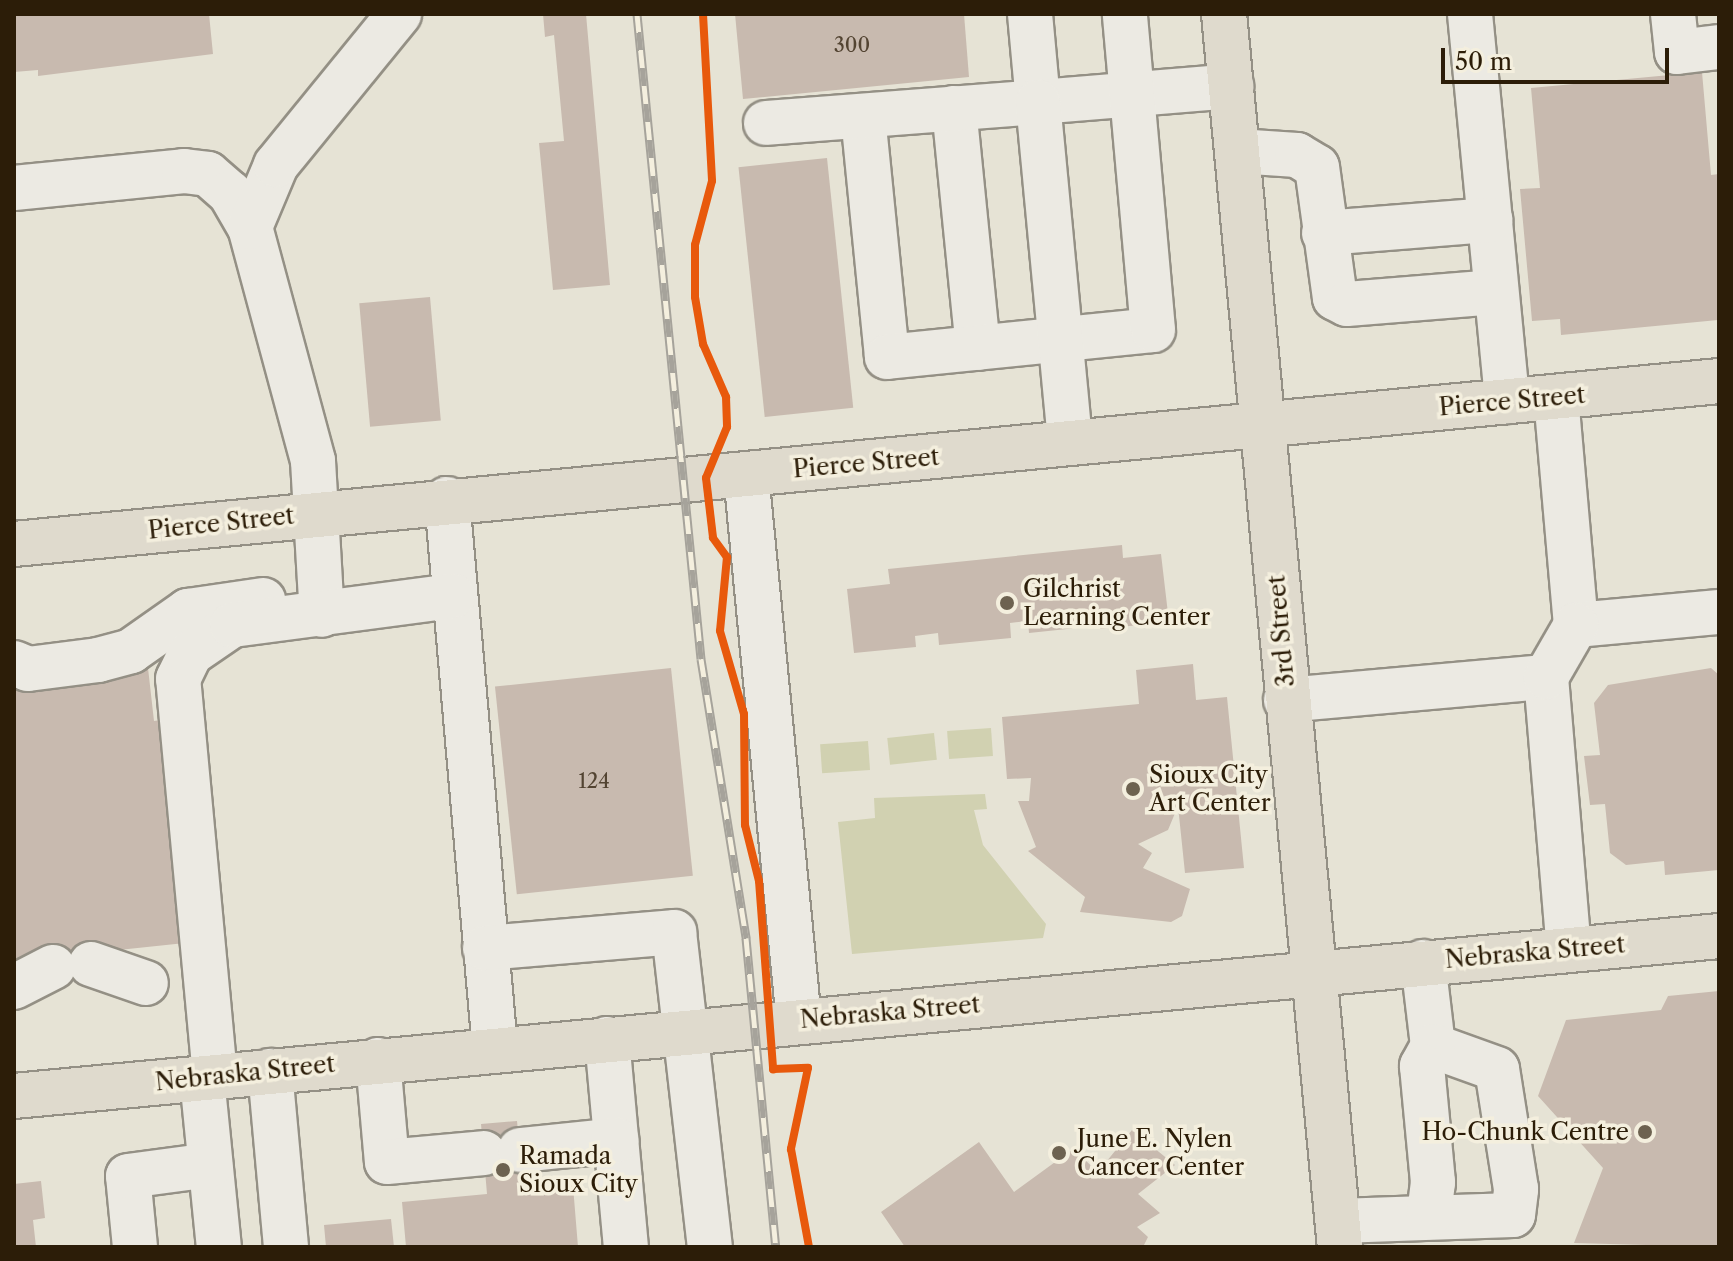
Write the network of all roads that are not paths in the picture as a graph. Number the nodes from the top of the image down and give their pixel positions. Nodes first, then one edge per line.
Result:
1 (399, 14) edge
2 (1030, 14) edge
3 (1125, 14) edge
4 (1224, 14) edge
5 (1470, 14) edge
6 (1673, 14) edge
7 (1719, 47) edge
8 (1231, 86) junction
9 (1132, 94) junction
10 (1038, 102) junction
11 (954, 108) junction
12 (863, 116) junction
13 (766, 123) dead end
14 (1237, 151) junction
15 (14, 188) edge
16 (1490, 220) junction
17 (250, 227) junction
18 (1324, 233) junction
19 (1496, 292) junction
20 (1060, 341) junction
21 (978, 348) junction
22 (1719, 381) edge
23 (1556, 397) junction
24 (1507, 401) junction
25 (1263, 425) junction
26 (1070, 443) junction
27 (746, 474) junction
28 (447, 499) junction
29 (316, 513) junction
30 (14, 544) edge
31 (453, 596) junction
32 (321, 604) junction
33 (1719, 612) edge
34 (1576, 625) junction
35 (14, 663) edge
36 (1546, 677) junction
37 (1286, 700) junction
38 (1719, 936) edge
39 (485, 948) junction
40 (1569, 949) junction
41 (1423, 962) junction
42 (1314, 972) junction
43 (146, 983) dead end
44 (14, 987) edge
45 (799, 1021) junction
46 (691, 1032) junction
47 (607, 1039) junction
48 (1433, 1046) junction
49 (495, 1049) junction
50 (378, 1060) junction
51 (270, 1071) junction
52 (208, 1077) junction
53 (14, 1096) edge
54 (616, 1140) junction
55 (210, 1165) junction
56 (1445, 1227) edge
57 (1339, 1234) edge
58 (135, 1247) edge
59 (219, 1247) edge
60 (286, 1247) edge
61 (626, 1247) edge
62 (710, 1247) edge

1 - 17 lane
2 - 10 lane
3 - 9 lane
4 - 8 main road, 3rd Street
5 - 16 lane
6 - 7 lane
8 - 9 lane
8 - 14 main road, 3rd Street
9 - 10 lane
9 - 20 lane
10 - 11 lane
10 - 20 lane
11 - 12 lane
11 - 21 lane
12 - 13 lane
12 - 21 lane
14 - 18 lane
14 - 25 main road, 3rd Street
15 - 17 lane
16 - 18 lane
16 - 19 lane
17 - 29 lane
18 - 19 lane
19 - 24 lane
20 - 21 lane
20 - 26 lane
22 - 23 main road, Pierce Street
23 - 24 main road, Pierce Street
23 - 34 lane
24 - 25 main road, Pierce Street
25 - 26 main road, Pierce Street
25 - 37 main road, 3rd Street
26 - 27 main road, Pierce Street
27 - 28 main road, Pierce Street
27 - 45 lane
28 - 29 main road, Pierce Street
28 - 31 lane
29 - 30 main road, Pierce Street
29 - 32 lane
31 - 32 lane
31 - 39 lane
32 - 35 lane
32 - 52 lane
33 - 34 lane
34 - 36 lane
36 - 37 lane
36 - 40 lane
37 - 42 main road, 3rd Street
38 - 40 main road, Nebraska Street
39 - 46 lane
39 - 49 lane
40 - 41 main road, Nebraska Street
41 - 42 main road, Nebraska Street
41 - 48 lane
42 - 45 main road, Nebraska Street
42 - 57 main road, 3rd Street
43 - 44 lane
45 - 46 main road, Nebraska Street
46 - 47 main road, Nebraska Street
46 - 62 lane
47 - 49 main road, Nebraska Street
47 - 54 lane
48 - 56 lane
48 - 56 lane
49 - 50 main road, Nebraska Street
50 - 51 main road, Nebraska Street
50 - 54 lane
51 - 52 main road, Nebraska Street
51 - 60 lane
52 - 53 main road, Nebraska Street
52 - 55 lane
54 - 61 lane
55 - 58 lane
55 - 59 lane
56 - 57 lane

